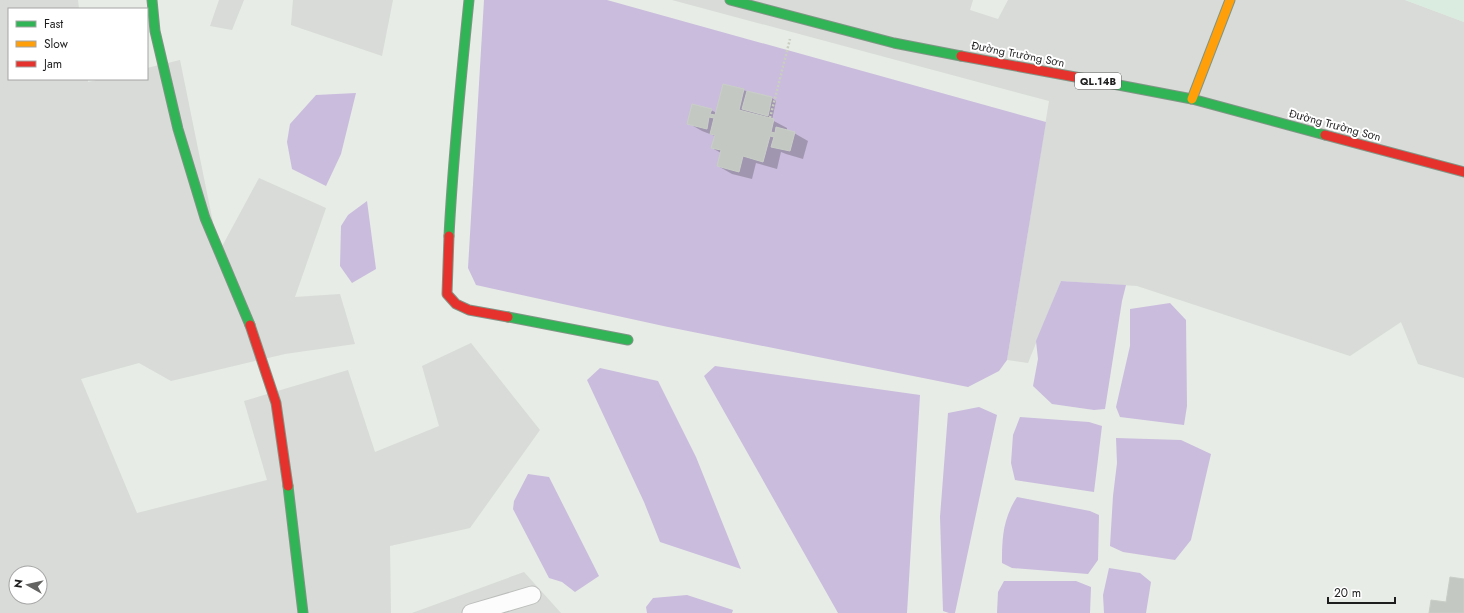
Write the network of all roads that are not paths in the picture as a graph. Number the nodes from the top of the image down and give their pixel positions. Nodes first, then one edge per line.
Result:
1 (152, 0) edge
2 (469, 0) edge
3 (730, 0) edge
4 (1230, 0) edge
5 (1192, 99) junction
6 (1464, 172) edge
7 (628, 340) dead end
8 (532, 595) dead end
9 (303, 613) edge
10 (471, 613) edge

1 - 9 main road
2 - 7 main road
3 - 5 main road, Đường Trường Sơn / QL.14B
4 - 5 main road
5 - 6 main road, Đường Trường Sơn / QL.14B
8 - 10 street

